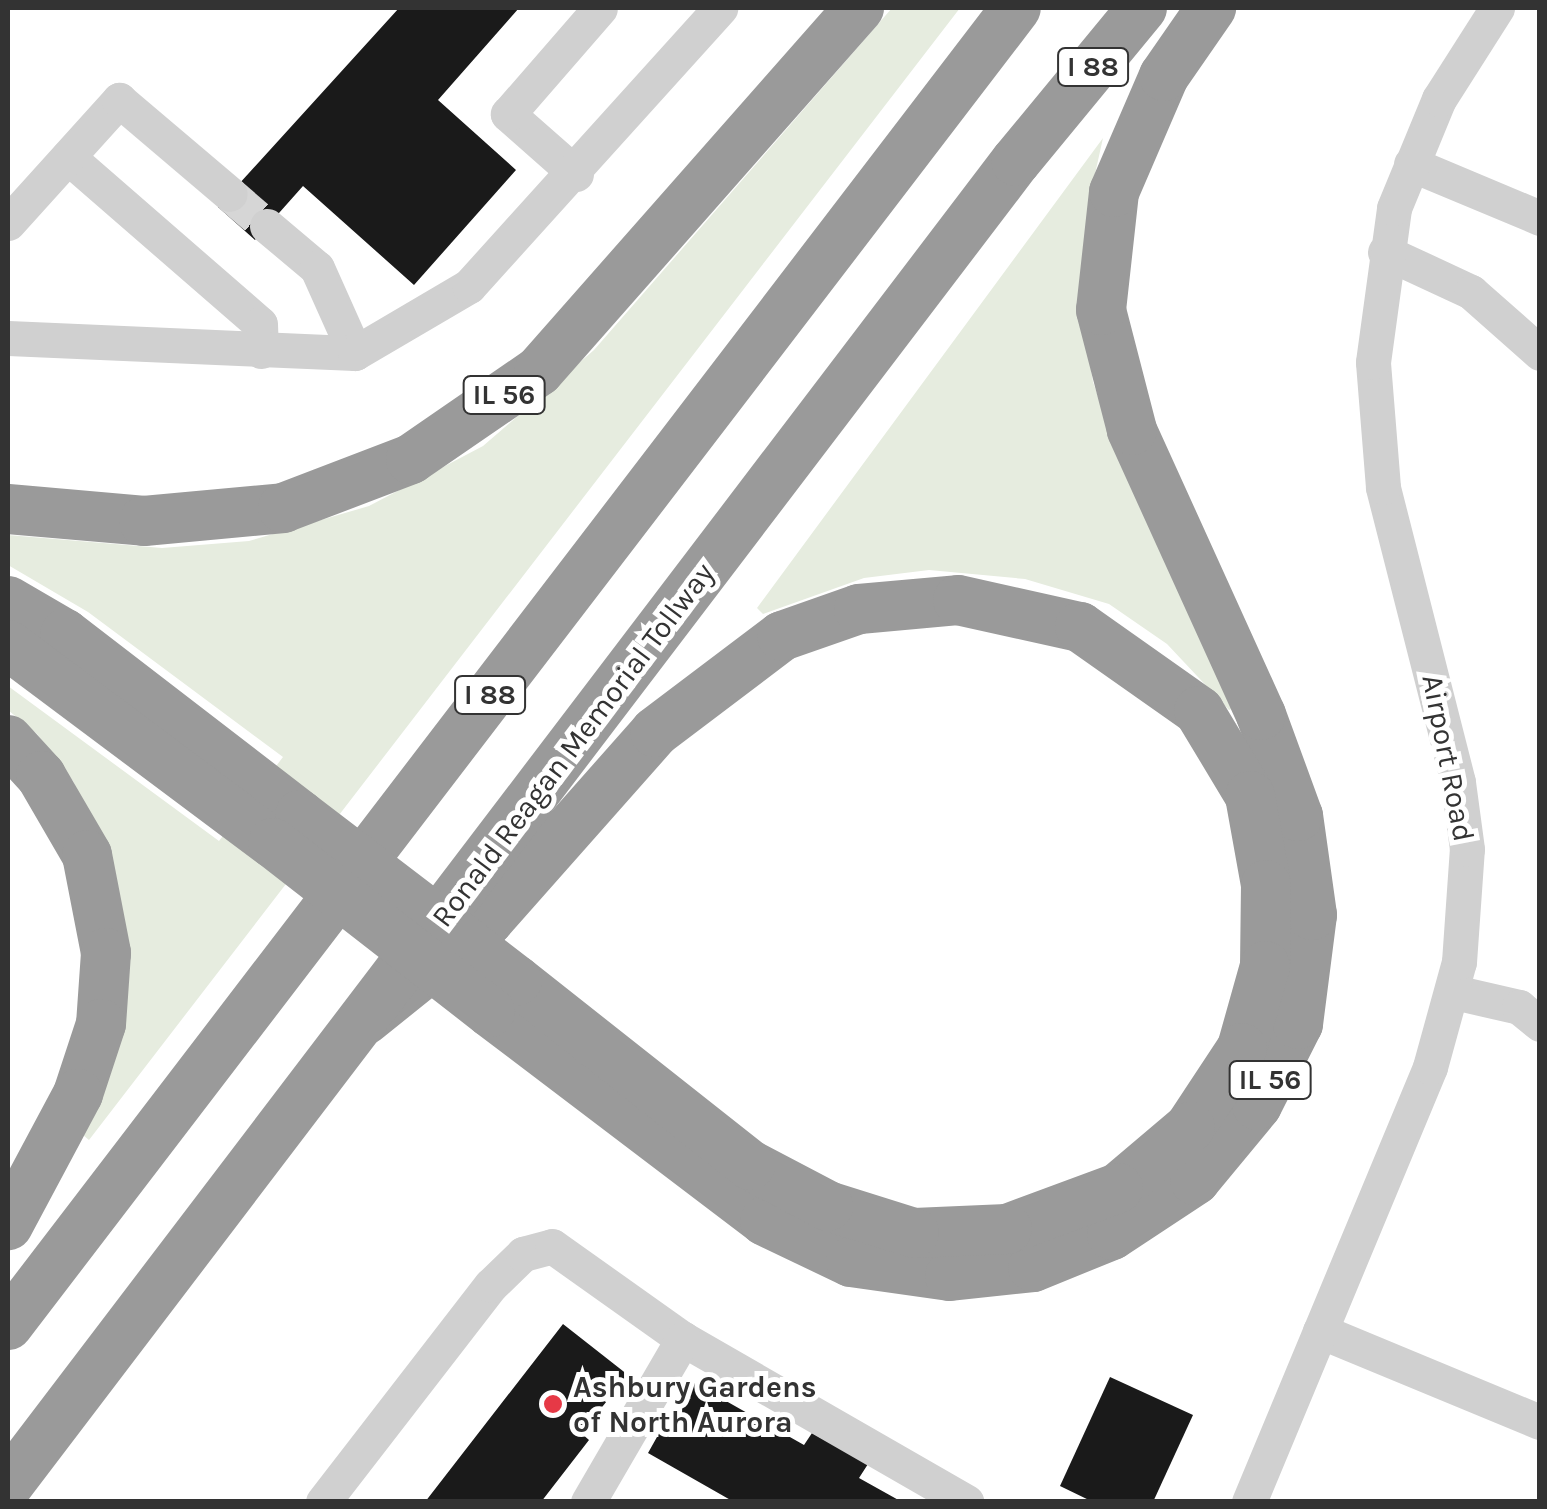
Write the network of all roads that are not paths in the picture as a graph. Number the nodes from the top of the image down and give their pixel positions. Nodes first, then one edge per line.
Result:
1 (600, 8) edge
2 (720, 8) edge
3 (859, 8) edge
4 (1016, 8) edge
5 (1142, 8) edge
6 (1211, 8) edge
7 (1497, 8) edge
8 (68, 157) junction
9 (1412, 164) junction
10 (576, 174) junction
11 (230, 194) tunnel mouth
12 (1540, 218) edge
13 (8, 224) edge
14 (267, 226) tunnel mouth
15 (1385, 252) junction
16 (8, 338) edge
17 (261, 351) junction
18 (355, 352) junction
19 (1540, 353) edge
20 (8, 509) edge
21 (8, 601) edge
22 (8, 645) edge
23 (8, 740) edge
24 (286, 829) junction
25 (1454, 992) junction
26 (504, 996) junction
27 (365, 1020) junction
28 (1540, 1024) edge
29 (8, 1225) edge
30 (8, 1325) edge
31 (1320, 1331) junction
32 (682, 1339) junction
33 (1540, 1422) edge
34 (8, 1485) edge
35 (323, 1502) edge
36 (588, 1502) edge
37 (966, 1502) edge
38 (1249, 1502) edge

1 - 10 street
2 - 10 street
3 - 20 highway, IL 56
4 - 30 highway, I 88
5 - 27 highway, Ronald Reagan Memorial Tollway / I 88
6 - 26 highway, IL 56
7 - 9 street, Airport Road
8 - 11 street
8 - 13 street
8 - 17 street
9 - 12 street
9 - 15 street, Airport Road
10 - 18 street
14 - 18 street
15 - 19 street
15 - 25 street, Airport Road
16 - 17 street
17 - 18 street
21 - 24 highway
22 - 24 highway, IL 56
23 - 29 highway
24 - 26 highway, IL 56, bridge
25 - 28 street
25 - 31 street, Airport Road
26 - 27 highway
27 - 34 highway, Ronald Reagan Memorial Tollway / I 88
31 - 33 street
31 - 38 street, Airport Road
32 - 35 street
32 - 36 street
32 - 37 street

